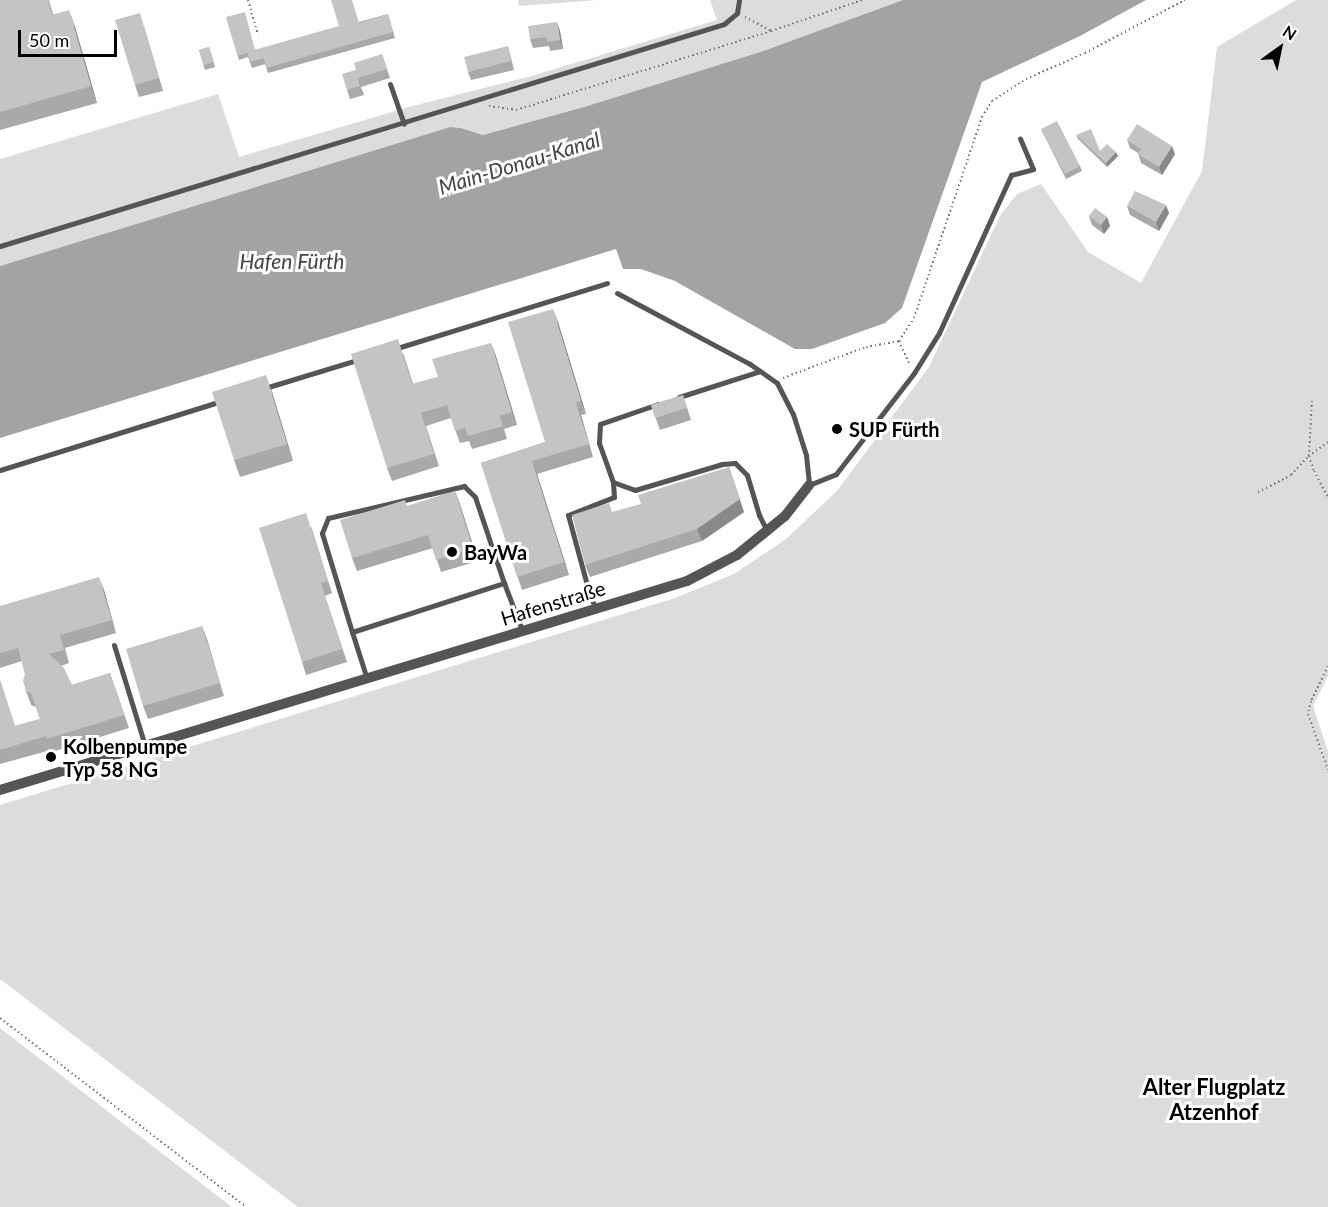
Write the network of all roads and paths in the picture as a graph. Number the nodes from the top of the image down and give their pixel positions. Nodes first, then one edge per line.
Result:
1 (248, 0) edge
2 (739, 0) edge
3 (862, 0) edge
4 (1185, 0) edge
5 (737, 13) junction
6 (771, 31) junction
7 (258, 35) dead end
8 (390, 84) dead end
9 (471, 104) junction
10 (404, 124) junction
11 (1020, 139) dead end
12 (0, 246) edge
13 (607, 283) dead end
14 (617, 292) dead end
15 (899, 341) junction
16 (389, 350) edge
17 (366, 357) edge
18 (760, 371) junction
19 (914, 373) junction
20 (777, 384) junction
21 (252, 392) edge
22 (229, 399) edge
23 (1312, 399) dead end
24 (672, 400) edge
25 (660, 403) edge
26 (1328, 442) edge
27 (1309, 456) junction
28 (0, 470) edge
29 (613, 482) junction
30 (809, 485) junction
31 (1258, 492) dead end
32 (1328, 497) edge
33 (767, 531) junction
34 (504, 583) junction
35 (596, 609) junction
36 (352, 632) junction
37 (522, 632) junction
38 (114, 645) dead end
39 (1328, 666) edge
40 (367, 679) junction
41 (145, 746) junction
42 (1328, 770) edge
43 (0, 790) edge
44 (0, 1018) edge
45 (246, 1207) edge

1 - 7 path
2 - 5 lane
3 - 6 path
4 - 15 path
5 - 6 path
5 - 9 lane
6 - 9 path
8 - 10 lane
9 - 10 lane
10 - 12 lane
11 - 19 lane
13 - 16 lane
14 - 18 lane
15 - 19 path
15 - 20 path
17 - 21 lane
18 - 20 lane
18 - 24 lane
19 - 30 lane
20 - 30 lane
22 - 28 lane
23 - 27 path
25 - 29 lane
26 - 27 path
27 - 31 path
27 - 32 path
29 - 33 lane
29 - 35 lane
30 - 33 street, Hafenstraße
33 - 35 street, Hafenstraße
34 - 36 lane
34 - 36 lane
34 - 37 lane
35 - 37 street, Hafenstraße
36 - 40 lane
37 - 40 street, Hafenstraße
38 - 41 lane
39 - 42 path
40 - 41 street, Hafenstraße
41 - 43 street, Hafenstraße
44 - 45 path

